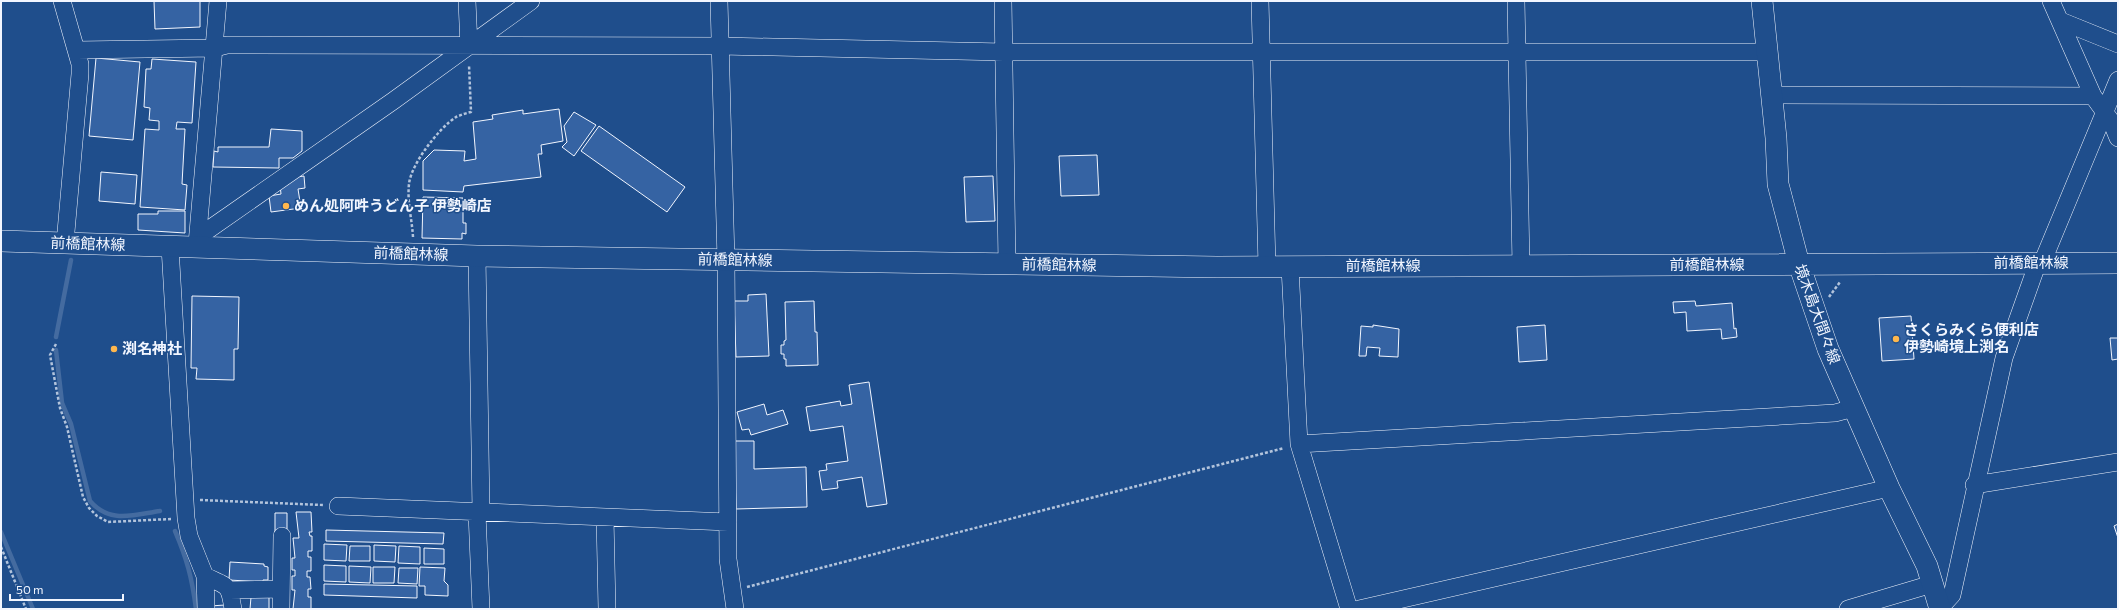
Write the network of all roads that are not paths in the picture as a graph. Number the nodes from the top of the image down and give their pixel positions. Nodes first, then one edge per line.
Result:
1 (62, 1) edge
2 (218, 1) edge
3 (466, 1) edge
4 (531, 1) edge
5 (719, 1) edge
6 (1003, 1) edge
7 (1260, 1) edge
8 (1516, 1) edge
9 (1762, 1) edge
10 (2051, 1) edge
11 (2061, 21) junction
12 (2118, 44) edge
13 (469, 46) junction
14 (721, 46) junction
15 (215, 48) junction
16 (77, 50) junction
17 (1261, 50) junction
18 (1004, 52) junction
19 (1518, 52) junction
20 (1767, 52) junction
21 (2118, 80) edge
22 (1771, 95) junction
23 (2093, 96) junction
24 (2104, 113) junction
25 (2118, 138) edge
26 (1, 241) edge
27 (65, 243) junction
28 (197, 243) junction
29 (170, 247) junction
30 (477, 256) junction
31 (726, 260) junction
32 (2040, 262) junction
33 (2118, 263) edge
34 (1007, 264) junction
35 (1799, 264) junction
36 (1521, 265) junction
37 (1267, 266) junction
38 (1290, 267) junction
39 (1854, 408) junction
40 (1299, 444) junction
41 (2118, 462) edge
42 (1974, 485) junction
43 (1889, 488) junction
44 (338, 506) road end
45 (479, 512) junction
46 (605, 516) junction
47 (728, 522) junction
48 (282, 536) dead end
49 (205, 576) junction
50 (1932, 584) junction
51 (281, 589) junction
52 (230, 590) junction
53 (206, 609) edge
54 (233, 609) edge
55 (281, 609) edge
56 (481, 609) edge
57 (607, 609) edge
58 (735, 609) edge
59 (1349, 609) edge
60 (1359, 609) edge
61 (1848, 609) edge
62 (1940, 609) edge

1 - 16 street
2 - 15 street
3 - 13 street
4 - 13 street
5 - 14 street
6 - 18 street
7 - 17 street
8 - 19 street
9 - 20 main road, 境木島大間々線
10 - 11 street
11 - 12 street
11 - 23 street
13 - 14 street
13 - 15 street
13 - 28 street
14 - 18 street
14 - 31 street
15 - 16 street
15 - 28 street
16 - 27 street
17 - 18 street
17 - 19 street
17 - 37 street
18 - 34 street
19 - 20 street
19 - 36 street
20 - 22 main road, 境木島大間々線
21 - 24 street
22 - 23 street
22 - 35 main road, 境木島大間々線
23 - 24 street
24 - 25 street
24 - 32 street
26 - 27 main road, 前橋館林線
27 - 29 main road, 前橋館林線
28 - 29 main road, 前橋館林線
28 - 30 main road, 前橋館林線
29 - 49 street
30 - 31 main road, 前橋館林線
30 - 45 street
31 - 34 main road, 前橋館林線
31 - 47 street
32 - 33 main road, 前橋館林線
32 - 35 main road, 前橋館林線
32 - 42 street
34 - 37 main road, 前橋館林線
35 - 36 main road, 前橋館林線
35 - 39 main road, 境木島大間々線
36 - 38 main road, 前橋館林線
37 - 38 main road, 前橋館林線
38 - 40 street
39 - 40 street
39 - 43 main road, 境木島大間々線
40 - 59 street
41 - 42 street
42 - 62 street
43 - 50 main road, 境木島大間々線
43 - 60 street
44 - 45 street
45 - 46 street
45 - 56 street
46 - 47 street
46 - 57 street
47 - 58 street
48 - 51 street
49 - 52 street
49 - 53 street
50 - 61 street
50 - 62 main road, 境木島大間々線
51 - 52 street
51 - 55 street
52 - 54 street

